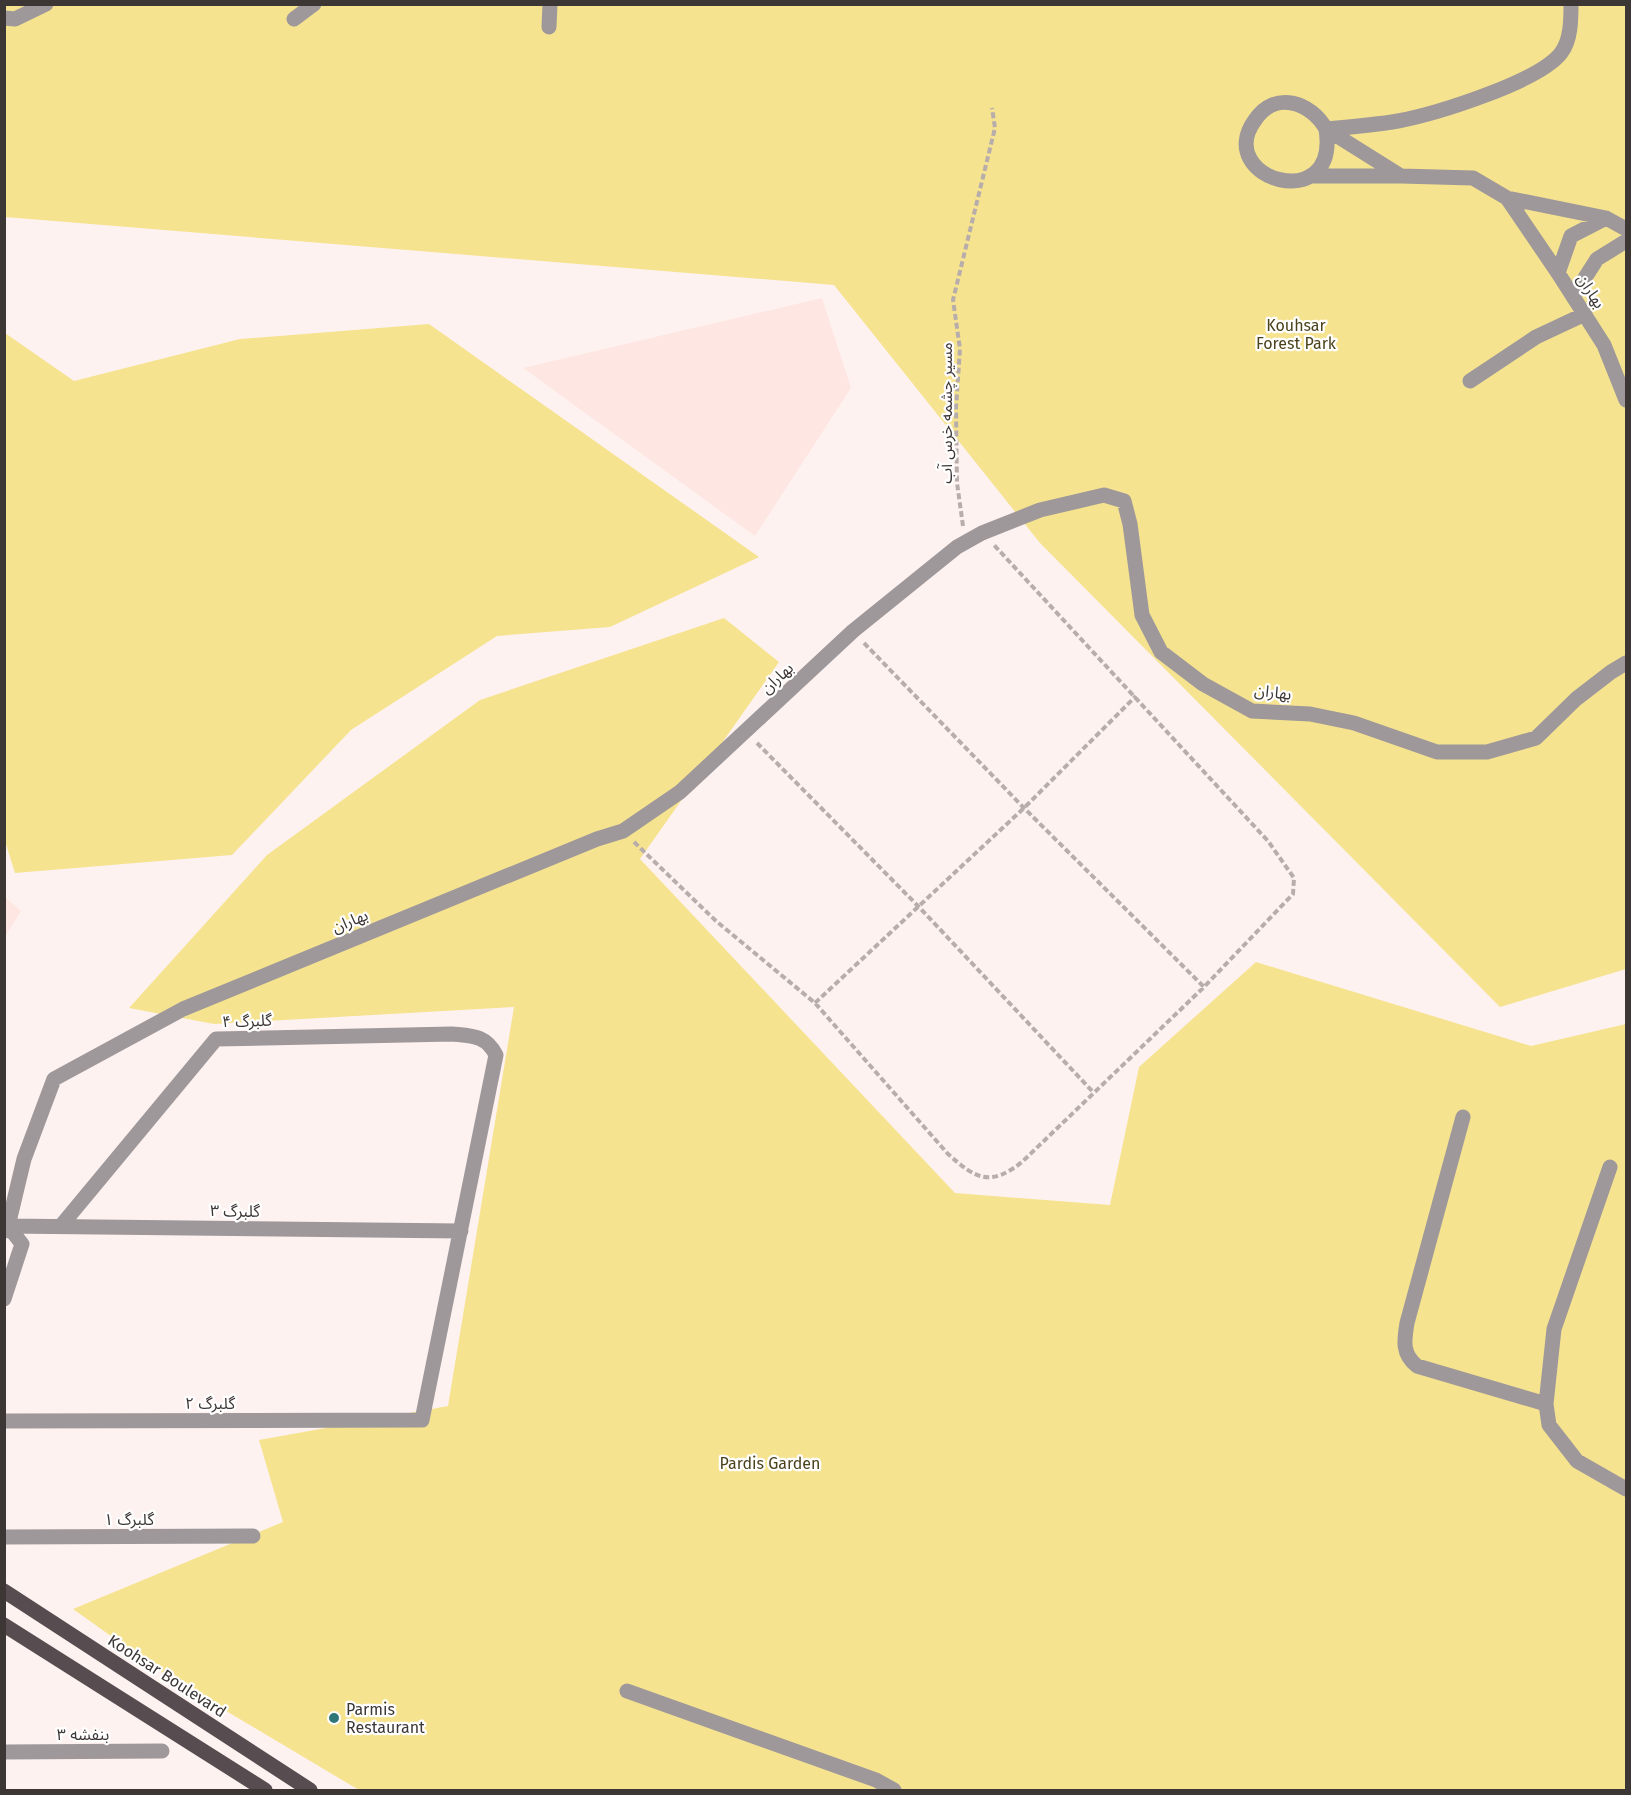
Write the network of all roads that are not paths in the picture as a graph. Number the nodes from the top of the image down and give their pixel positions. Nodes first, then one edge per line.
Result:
1 (46, 4) edge
2 (314, 4) edge
3 (550, 4) edge
4 (1571, 4) edge
5 (4, 18) edge
6 (294, 19) dead end
7 (549, 27) dead end
8 (1326, 129) junction
9 (1310, 176) junction
10 (1401, 176) junction
11 (1507, 198) junction
12 (1606, 218) junction
13 (1626, 229) edge
14 (1626, 241) edge
15 (1558, 273) junction
16 (1574, 296) junction
17 (1585, 314) junction
18 (1470, 381) dead end
19 (1626, 400) edge
20 (1626, 663) edge
21 (1463, 1117) dead end
22 (1610, 1167) dead end
23 (60, 1227) junction
24 (6, 1231) edge
25 (461, 1231) junction
26 (4, 1299) edge
27 (1546, 1404) junction
28 (4, 1421) edge
29 (1626, 1489) edge
30 (253, 1536) dead end
31 (4, 1537) edge
32 (4, 1591) edge
33 (4, 1626) edge
34 (627, 1691) dead end
35 (4, 1752) edge
36 (162, 1752) dead end
37 (265, 1791) edge
38 (310, 1791) edge
39 (894, 1791) edge

1 - 5 street
2 - 6 street
3 - 7 street
4 - 8 street
8 - 9 street
8 - 9 street
8 - 10 street
9 - 10 street
10 - 11 street
11 - 12 street
11 - 15 street
12 - 13 street
12 - 15 street, بهاران
14 - 16 street
15 - 16 street, بهاران
16 - 17 street, بهاران
17 - 18 street
17 - 19 street, بهاران
20 - 24 street, بهاران
21 - 27 street
22 - 27 street
23 - 24 street, گلبرگ ۳
23 - 25 street, گلبرگ ۳
23 - 25 street, گلبرگ ۴
24 - 26 street
25 - 28 street, گلبرگ ۲
27 - 29 street
30 - 31 street, گلبرگ ۱
32 - 38 main road, Koohsar Boulevard
33 - 37 main road
34 - 39 street
35 - 36 street, بنفشه ۳

